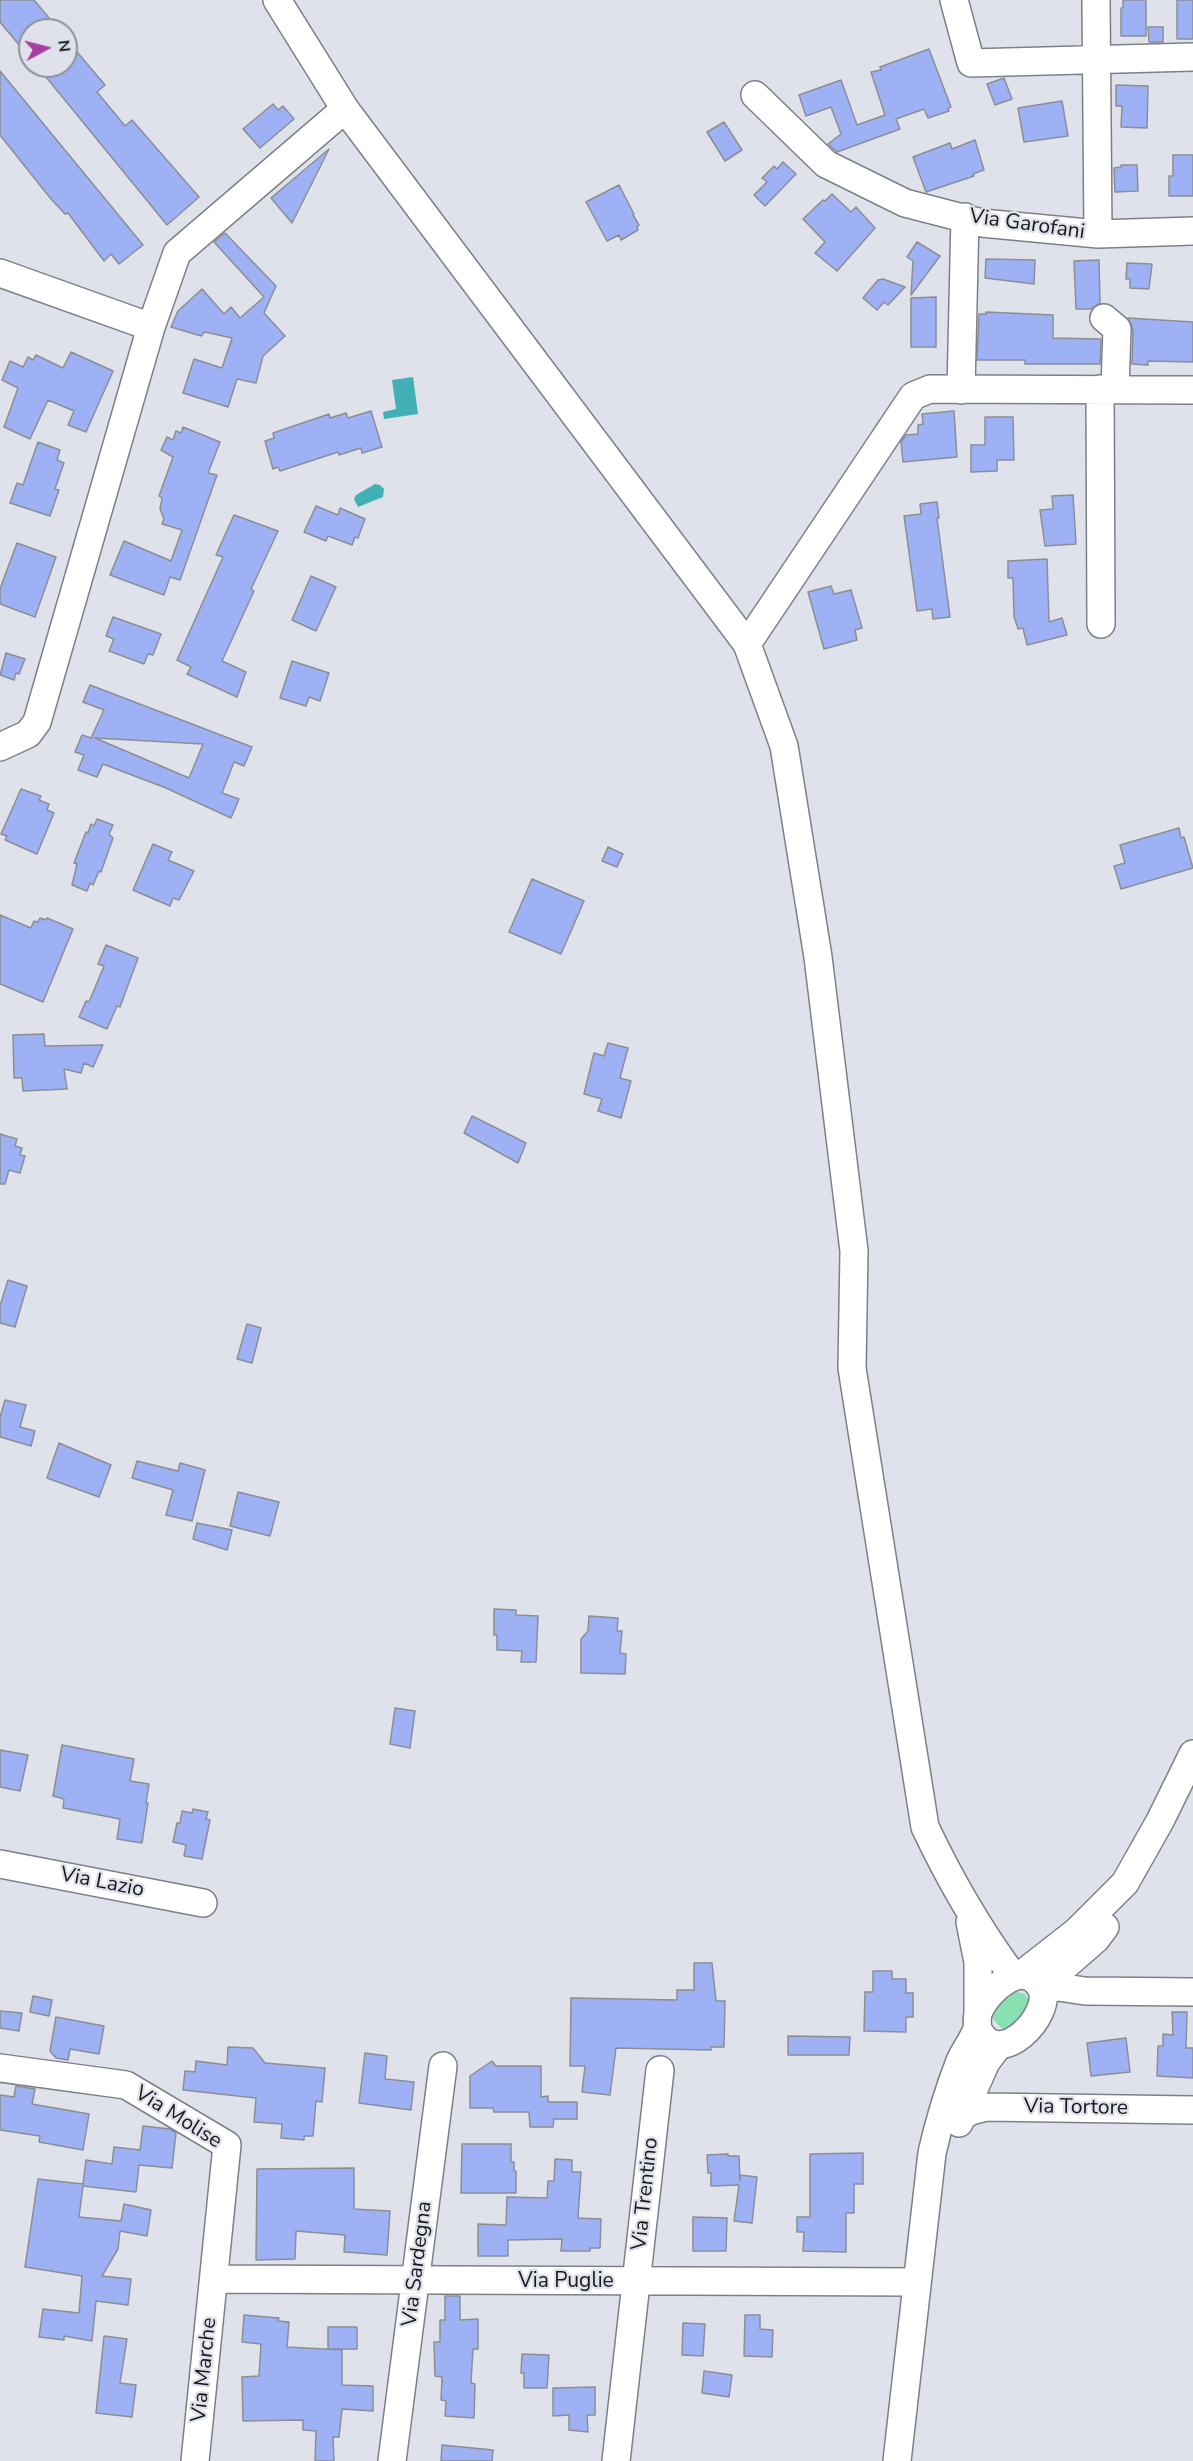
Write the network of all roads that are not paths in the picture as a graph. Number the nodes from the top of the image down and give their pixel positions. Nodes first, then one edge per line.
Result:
1 (276, 0) edge
2 (954, 0) edge
3 (1096, 0) edge
4 (1193, 57) edge
5 (1096, 61) junction
6 (755, 95) dead end
7 (345, 109) junction
8 (965, 217) junction
9 (1193, 231) edge
10 (1098, 234) junction
11 (0, 273) edge
12 (1104, 318) dead end
13 (151, 327) junction
14 (1107, 389) junction
15 (961, 390) junction
16 (1193, 390) edge
17 (1101, 624) dead end
18 (747, 644) junction
19 (0, 747) edge
20 (1193, 1754) edge
21 (0, 1864) edge
22 (1122, 1895) junction
23 (203, 1903) dead end
24 (969, 1912) junction
25 (1032, 1987) junction
26 (1085, 1991) junction
27 (1193, 1992) edge
28 (978, 2019) junction
29 (1007, 2043) junction
30 (443, 2066) dead end
31 (0, 2068) edge
32 (660, 2070) dead end
33 (1004, 2106) junction
34 (1193, 2110) edge
35 (961, 2117) junction
36 (922, 2245) junction
37 (214, 2279) junction
38 (416, 2281) junction
39 (636, 2282) junction
40 (917, 2282) junction
41 (195, 2461) edge
42 (392, 2461) edge
43 (616, 2461) edge
44 (897, 2461) edge

1 - 7 street
2 - 5 street
3 - 5 street
4 - 5 street
5 - 10 street
6 - 8 street, Via Garofani
7 - 13 street
7 - 18 street
8 - 10 street, Via Garofani
8 - 15 street
9 - 10 street, Via Garofani
11 - 13 street
12 - 14 street
13 - 19 street
14 - 15 street
14 - 16 street
14 - 17 street
15 - 18 street
18 - 24 street
20 - 22 street
21 - 23 street, Via Lazio
22 - 25 street
22 - 26 street
24 - 25 street
24 - 28 street
25 - 26 street
25 - 28 street
25 - 29 street
26 - 27 street
28 - 29 street
28 - 36 street
29 - 33 street
29 - 35 street
30 - 38 street, Via Sardegna
31 - 37 street, Via Molise
32 - 39 street, Via Trentino
33 - 34 street, Via Tortore
33 - 35 street, Via Tortore
35 - 36 street
36 - 40 street
37 - 38 street, Via Puglie
37 - 41 street, Via Marche
38 - 39 street, Via Puglie
38 - 42 street, Via Sardegna
39 - 40 street, Via Puglie
39 - 43 street, Via Trentino
40 - 44 street

